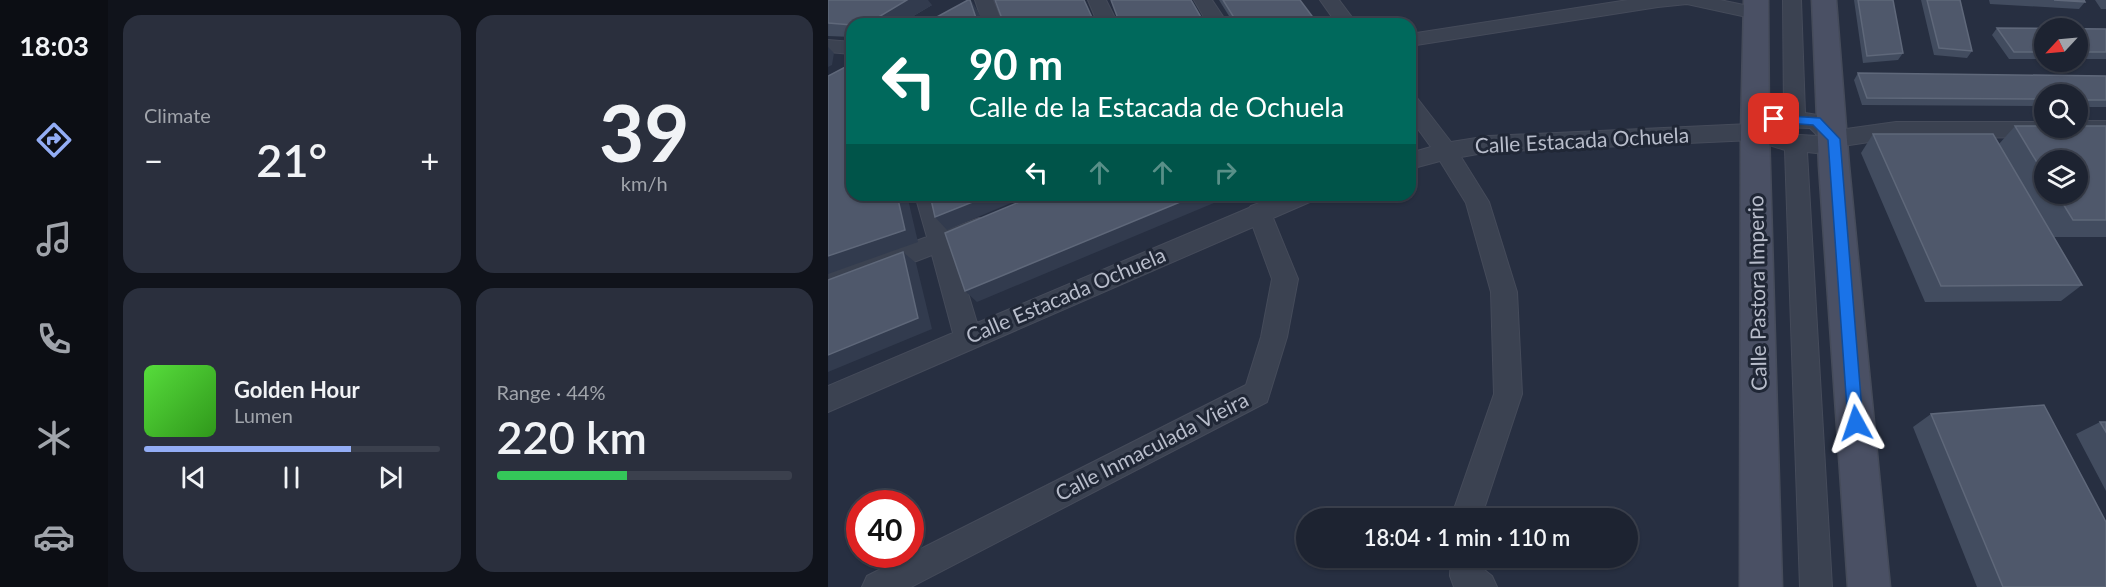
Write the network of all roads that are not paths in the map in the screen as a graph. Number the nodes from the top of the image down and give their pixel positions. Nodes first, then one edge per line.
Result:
1 (984, 0) edge
2 (1097, 0) edge
3 (1203, 0) edge
4 (1329, 0) edge
5 (1682, 0) edge
6 (1692, 0) edge
7 (1792, 0) edge
8 (1824, 0) edge
9 (1756, 7) edge
10 (991, 18) edge
11 (1105, 18) edge
12 (1214, 18) edge
13 (1342, 18) edge
14 (1416, 39) edge
15 (828, 46) edge
16 (846, 48) edge
17 (1416, 111) edge
18 (2106, 129) edge
19 (1755, 132) junction
20 (1796, 132) junction
21 (1834, 139) junction
22 (1446, 151) junction
23 (1416, 159) edge
24 (929, 201) edge
25 (1288, 201) edge
26 (1259, 212) junction
27 (1002, 217) edge
28 (941, 243) junction
29 (828, 284) edge
30 (968, 339) junction
31 (828, 399) edge
32 (1469, 508) edge
33 (1466, 568) edge
34 (878, 587) edge
35 (1481, 587) edge
36 (1761, 587) edge
37 (1816, 587) edge
38 (1869, 587) edge

1 - 10 street
2 - 11 street
3 - 12 street
4 - 13 street
5 - 14 street
6 - 9 street
7 - 20 street
8 - 21 street
9 - 19 street, Calle Pastora Imperio
15 - 16 street
17 - 22 street
18 - 21 street
19 - 20 street
19 - 22 street, Calle Estacada Ochuela
19 - 36 street, Calle Pastora Imperio
20 - 21 street
20 - 37 street
21 - 38 street
22 - 23 street, Calle Estacada Ochuela
22 - 32 street
24 - 28 street
25 - 26 street, Calle Estacada Ochuela
26 - 30 street, Calle Estacada Ochuela
26 - 34 street, Calle Inmaculada Vieira
27 - 28 street
28 - 29 street
28 - 30 street
30 - 31 street, Calle Estacada Ochuela
33 - 35 street

